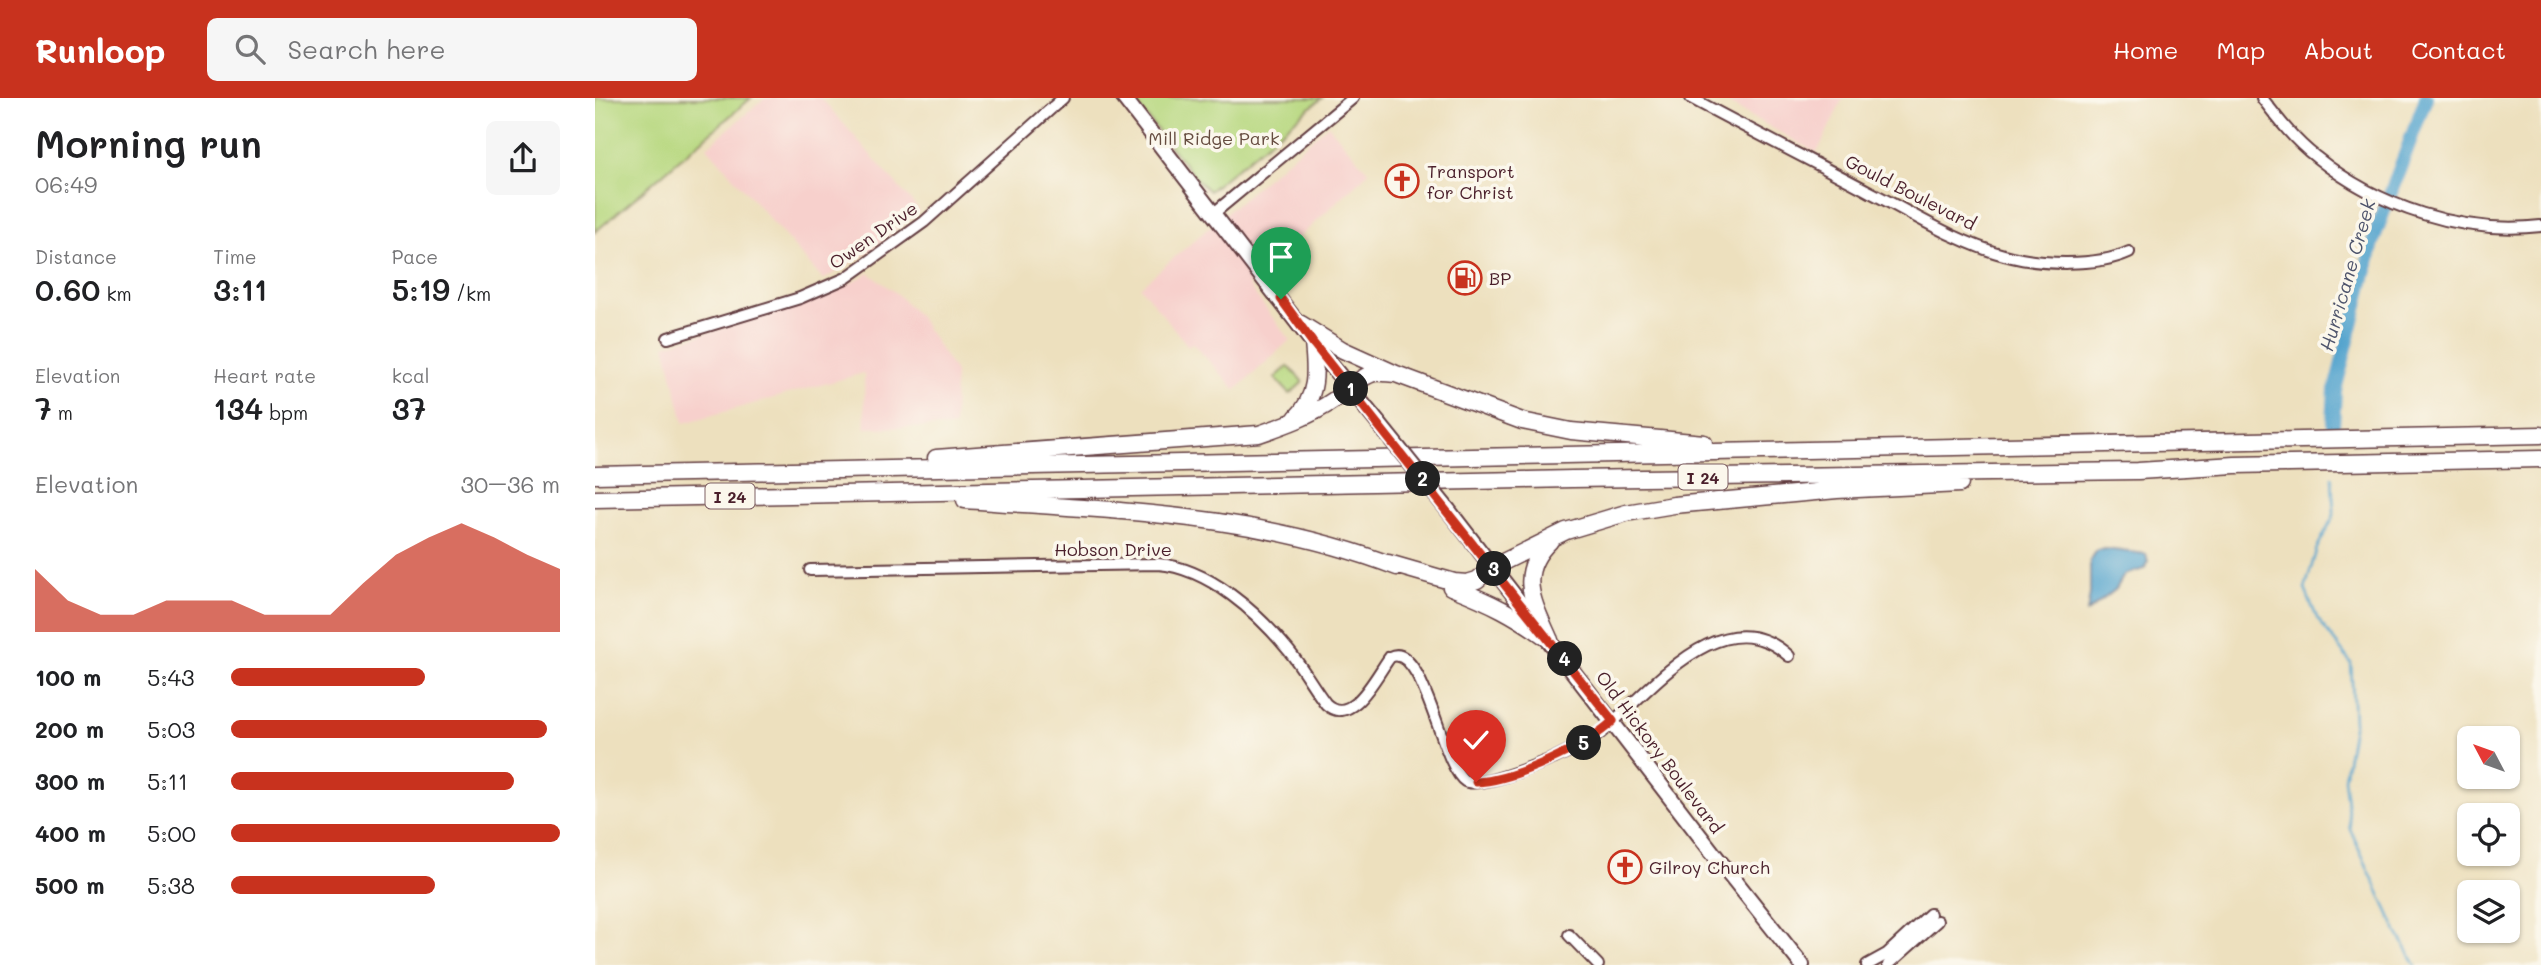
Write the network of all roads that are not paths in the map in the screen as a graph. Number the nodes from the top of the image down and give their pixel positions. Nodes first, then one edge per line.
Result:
1 (1063, 98) edge
2 (1124, 98) edge
3 (1353, 98) edge
4 (1691, 98) edge
5 (2262, 98) edge
6 (1214, 213) junction
7 (2541, 226) edge
8 (2129, 252) dead end
9 (1301, 324) junction
10 (668, 338) dead end
11 (1313, 343) junction
12 (1397, 374) junction
13 (1350, 388) junction
14 (1288, 425) junction
15 (2541, 435) edge
16 (1825, 450) junction
17 (2541, 459) edge
18 (2138, 471) junction
19 (729, 472) junction
20 (595, 475) edge
21 (864, 493) junction
22 (595, 499) edge
23 (1557, 535) junction
24 (1388, 564) junction
25 (1493, 567) junction
26 (810, 570) dead end
27 (1550, 640) junction
28 (1789, 656) dead end
29 (1613, 721) junction
30 (1569, 934) dead end
31 (1598, 965) edge
32 (1803, 965) edge
33 (1867, 965) edge
34 (1888, 965) edge

1 - 10 street, Owen Drive
2 - 6 main road, Old Hickory Boulevard
3 - 6 street
4 - 8 street, Gould Boulevard
5 - 7 street
6 - 9 main road, Old Hickory Boulevard
9 - 11 main road, Old Hickory Boulevard
9 - 12 highway
11 - 13 main road, Old Hickory Boulevard
11 - 14 highway
12 - 13 highway
12 - 16 highway
13 - 14 highway
13 - 25 main road, Old Hickory Boulevard, bridge
14 - 19 highway
15 - 16 highway, I 24
16 - 19 highway, I 24
17 - 18 highway, I 24
18 - 21 highway, I 24
18 - 23 highway
19 - 20 highway, I 24
21 - 22 highway, I 24
21 - 24 highway
23 - 25 highway
23 - 27 highway
24 - 25 highway
24 - 27 highway
25 - 27 main road, Old Hickory Boulevard
26 - 29 street, Hobson Drive
27 - 29 main road, Old Hickory Boulevard
28 - 29 street
29 - 32 main road, Old Hickory Boulevard
30 - 31 street
33 - 34 street

